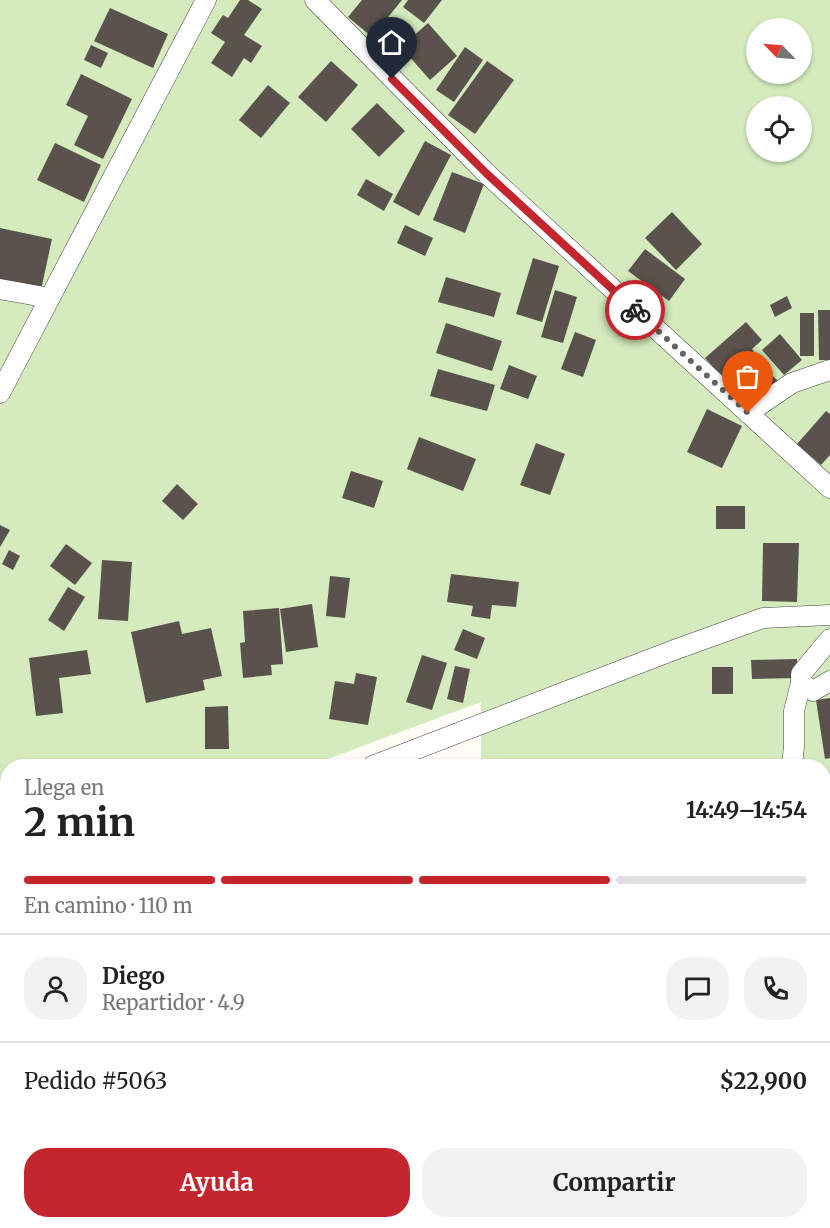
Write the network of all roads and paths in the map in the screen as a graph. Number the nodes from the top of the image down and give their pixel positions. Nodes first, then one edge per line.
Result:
1 (206, 0) edge
2 (315, 0) edge
3 (0, 289) edge
4 (50, 298) junction
5 (830, 370) edge
6 (0, 393) edge
7 (748, 413) junction
8 (830, 488) edge
9 (830, 615) edge
10 (830, 639) edge
11 (830, 681) edge
12 (801, 683) junction
13 (390, 759) edge
14 (793, 759) edge

1 - 4 street
2 - 7 street
3 - 4 street
4 - 6 street
5 - 7 street
7 - 8 street
9 - 13 street
10 - 12 street
11 - 12 street
12 - 14 street

